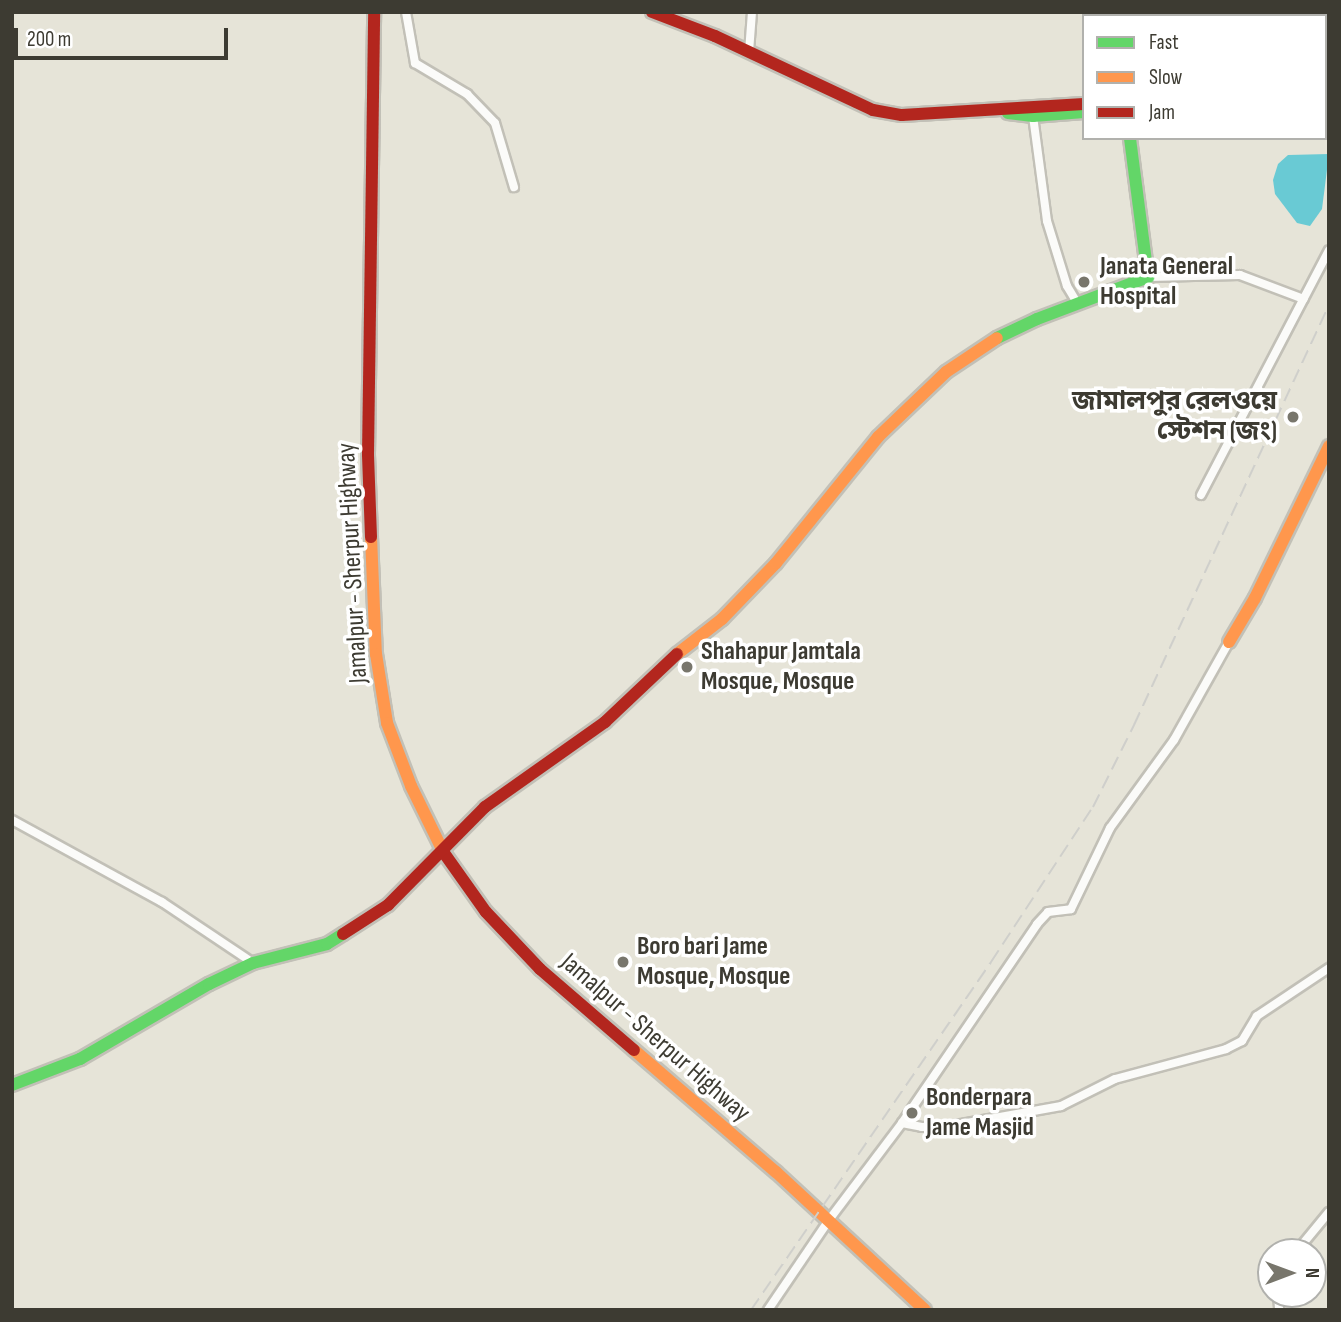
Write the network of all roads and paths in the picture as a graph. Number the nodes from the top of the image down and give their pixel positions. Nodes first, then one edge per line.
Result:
1 (374, 12) edge
2 (406, 12) edge
3 (652, 12) edge
4 (752, 12) edge
5 (749, 52) junction
6 (1082, 104) edge
7 (993, 112) junction
8 (1082, 112) edge
9 (1033, 116) junction
10 (1130, 140) edge
11 (513, 187) dead end
12 (1329, 250) edge
13 (1148, 277) junction
14 (1304, 299) junction
15 (1078, 304) junction
16 (1329, 446) edge
17 (1323, 477) edge
18 (1201, 495) dead end
19 (1228, 642) joint
20 (12, 820) edge
21 (442, 850) junction
22 (253, 963) junction
23 (1329, 968) edge
24 (12, 1085) edge
25 (902, 1122) junction
26 (1329, 1212) edge
27 (829, 1220) junction
28 (1308, 1238) edge
29 (768, 1310) edge
30 (925, 1310) edge

1 - 21 main road, Jamalpur - Sherpur Highway
2 - 11 street
3 - 5 main road
4 - 5 street
5 - 7 main road
6 - 7 main road
7 - 9 main road
8 - 9 main road
9 - 15 street
10 - 13 main road
12 - 14 street
13 - 14 street
13 - 15 main road
14 - 18 street
15 - 21 main road
16 - 17 main road
17 - 19 main road
19 - 25 street
20 - 22 street
21 - 22 main road
21 - 27 main road, Jamalpur - Sherpur Highway
22 - 24 main road
23 - 25 street
25 - 27 street
26 - 28 street
27 - 29 street
27 - 30 main road, Jamalpur - Sherpur Highway

